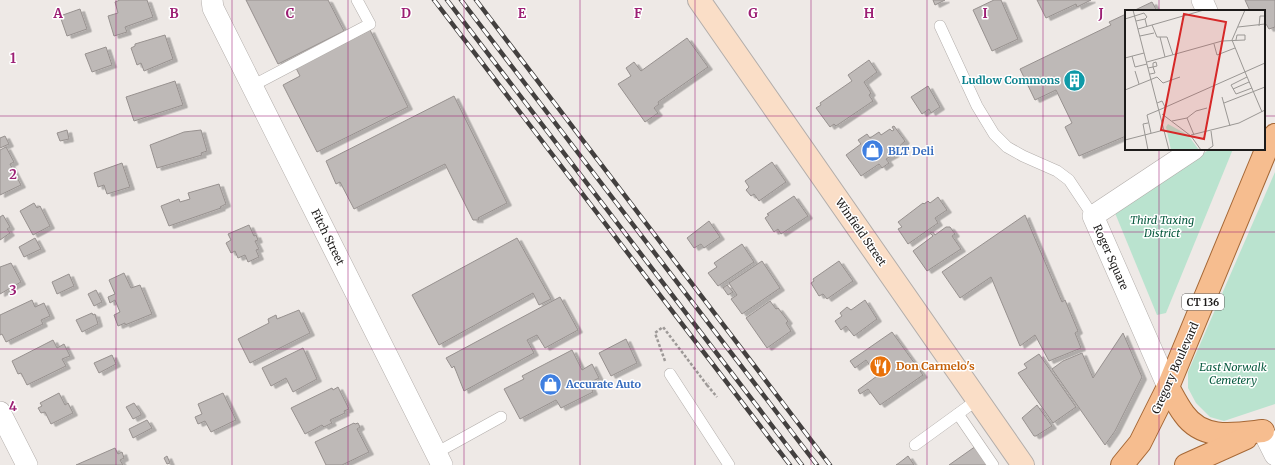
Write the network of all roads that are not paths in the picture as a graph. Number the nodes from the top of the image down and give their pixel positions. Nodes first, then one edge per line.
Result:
1 (357, 0) edge
2 (699, 0) edge
3 (1202, 0) edge
4 (209, 3) edge
5 (1207, 10) edge
6 (940, 26) dead end
7 (252, 86) junction
8 (1269, 137) edge
9 (1265, 147) edge
10 (1192, 150) edge
11 (1264, 150) edge
12 (1093, 216) junction
13 (670, 374) road end
14 (1168, 388) junction
15 (977, 400) junction
16 (0, 412) edge
17 (958, 414) junction
18 (501, 418) dead end
19 (1269, 428) edge
20 (916, 445) dead end
21 (1275, 455) edge
22 (439, 459) edge
23 (27, 465) edge
24 (729, 465) edge
25 (993, 465) edge
26 (1023, 465) edge
27 (1122, 465) edge
28 (1186, 465) edge

1 - 7 lane
2 - 15 main road, Winfield Street
3 - 5 street
4 - 7 street, Fitch Street
6 - 12 lane
7 - 22 street, Fitch Street
8 - 9 main road, Gregory Boulevard / CT 136
10 - 12 street, Roger Square
11 - 14 main road, Gregory Boulevard / CT 136
12 - 14 street, Roger Square
13 - 24 lane
14 - 19 main road
14 - 27 main road, Gregory Boulevard / CT 136
15 - 17 lane
15 - 26 main road, Winfield Street
16 - 23 street
17 - 20 lane
17 - 25 lane
18 - 22 lane
19 - 21 street
19 - 28 main road

